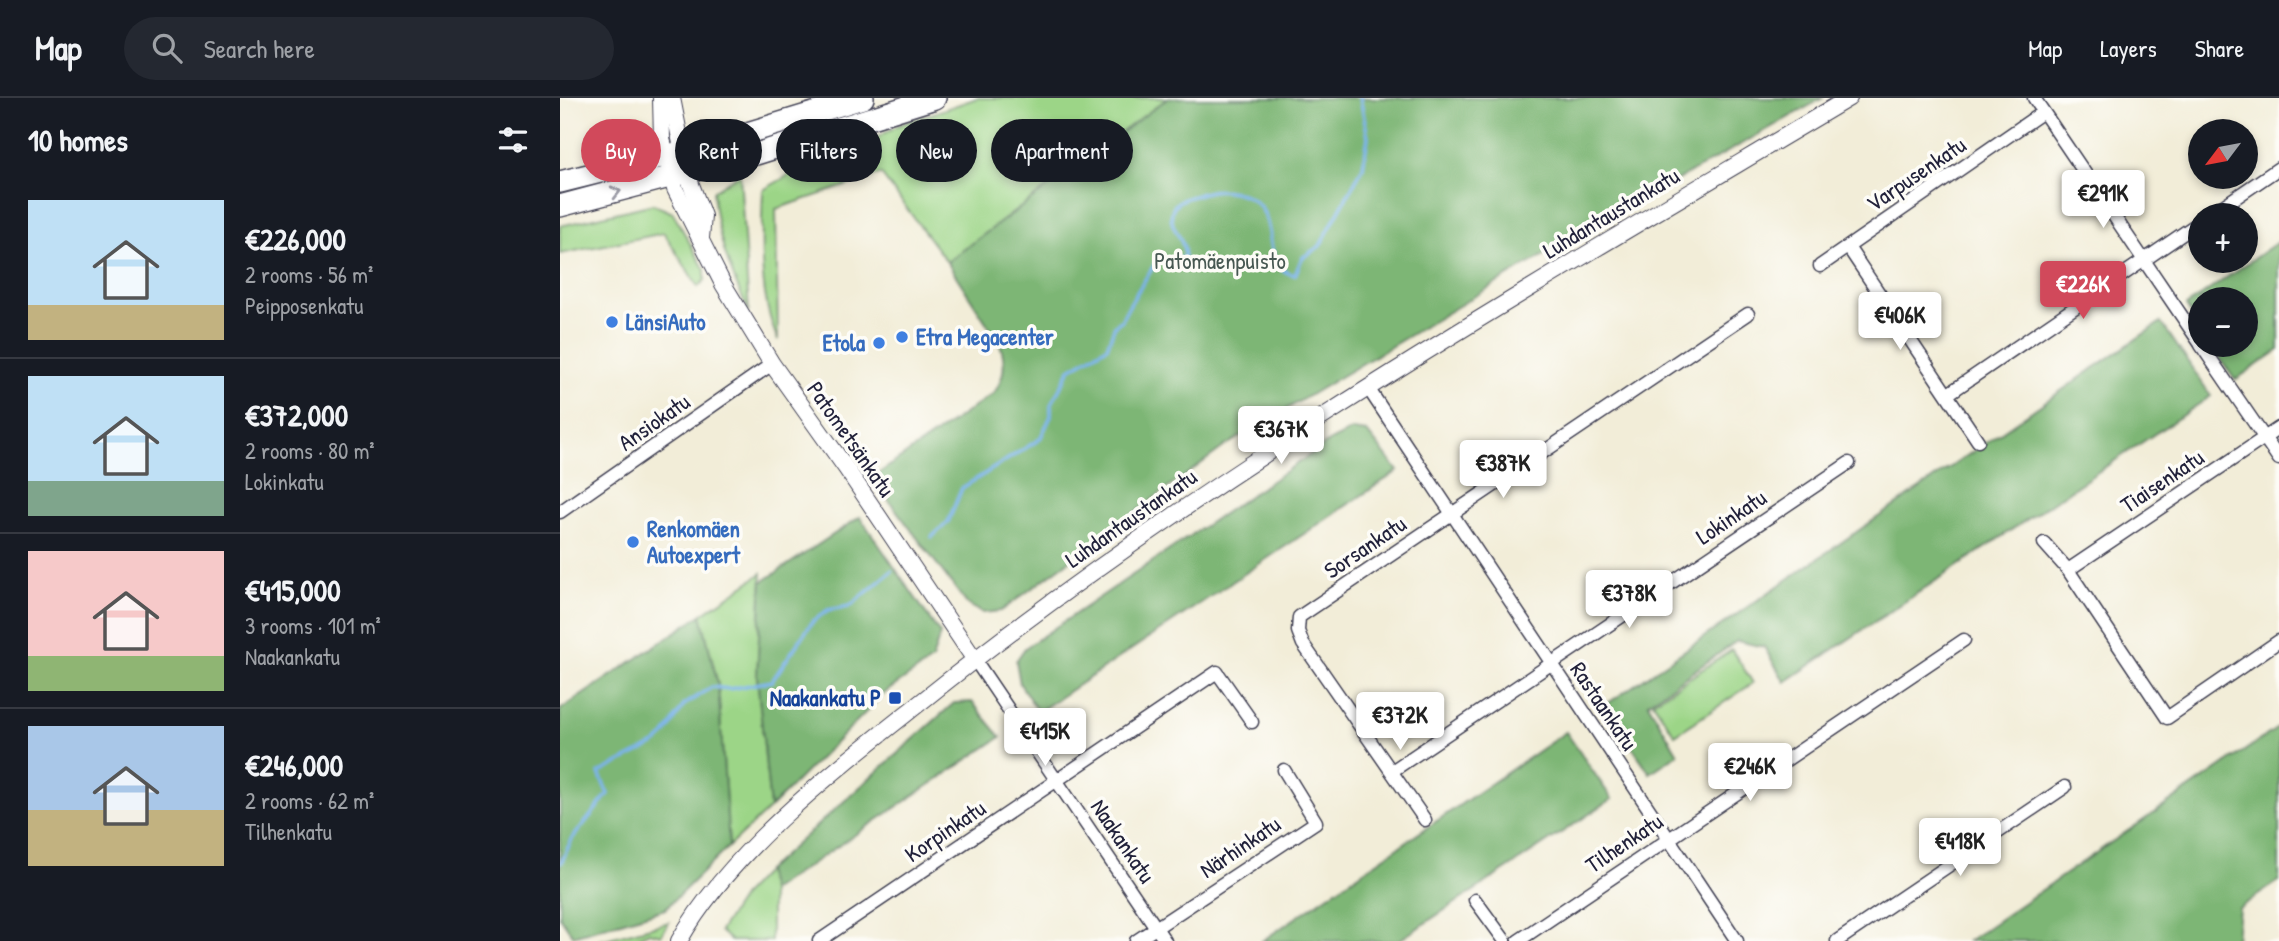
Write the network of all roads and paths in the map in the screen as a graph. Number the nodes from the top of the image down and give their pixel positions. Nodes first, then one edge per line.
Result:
1 (661, 98) edge
2 (672, 98) edge
3 (863, 98) edge
4 (935, 98) edge
5 (1849, 98) edge
6 (2034, 98) edge
7 (2043, 112) junction
8 (762, 152) edge
9 (674, 154) junction
10 (675, 158) edge
11 (2279, 168) edge
12 (675, 177) edge
13 (560, 182) edge
14 (681, 182) edge
15 (2228, 203) edge
16 (560, 205) edge
17 (2188, 230) edge
18 (1848, 247) junction
19 (2144, 260) junction
20 (1820, 266) dead end
21 (1748, 314) dead end
22 (2188, 326) edge
23 (2209, 357) edge
24 (772, 364) junction
25 (1368, 388) junction
26 (1948, 394) junction
27 (2279, 428) edge
28 (2264, 438) junction
29 (1978, 441) dead end
30 (2279, 460) edge
31 (1849, 463) dead end
32 (560, 512) edge
33 (1450, 515) junction
34 (2044, 543) dead end
35 (2068, 570) junction
36 (1965, 640) dead end
37 (2279, 641) edge
38 (975, 660) junction
39 (1550, 663) junction
40 (1252, 722) dead end
41 (1284, 770) dead end
42 (1392, 771) junction
43 (1058, 780) junction
44 (2066, 787) dead end
45 (1425, 820) dead end
46 (1668, 838) junction
47 (1475, 900) dead end
48 (1156, 928) junction
49 (679, 941) edge
50 (819, 941) edge
51 (1136, 941) edge
52 (1165, 941) edge
53 (1505, 941) edge
54 (1518, 941) edge
55 (1737, 941) edge
56 (1837, 941) edge

1 - 9 street
2 - 9 street
3 - 9 main road
4 - 8 main road
5 - 25 street, Luhdantaustankatu
6 - 7 street
7 - 18 street, Varpusenkatu
7 - 19 street
9 - 10 street, Patometsänkatu
9 - 13 main road
11 - 15 street
16 -> 12 main road
14 - 24 street, Patometsänkatu
17 - 19 street
18 - 20 street, Varpusenkatu
18 - 26 street
19 - 22 street
19 - 26 street
21 - 33 street, Sorsankatu
23 - 28 street
24 - 32 street, Ansiokatu
24 - 38 street, Patometsänkatu
25 - 33 street, Rastaankatu
25 - 38 street, Luhdantaustankatu
26 - 29 street
27 - 28 street, Tiaisenkatu
28 - 30 street
28 - 35 street, Tiaisenkatu
31 - 39 street, Lokinkatu
33 - 39 street, Rastaankatu
33 - 42 street, Sorsankatu
34 - 35 street
35 - 37 street
36 - 46 street, Tilhenkatu
38 - 43 street, Naakankatu
38 - 49 street, Luhdantaustankatu
39 - 42 street, Lokinkatu
39 - 46 street, Rastaankatu
40 - 43 street, Korpinkatu
41 - 48 street, Närhinkatu
42 - 45 street
43 - 48 street, Naakankatu
43 - 50 street, Korpinkatu
44 - 56 street
46 - 54 street, Tilhenkatu
46 - 55 street, Rastaankatu
47 - 53 street
48 - 51 street, Närhinkatu
48 - 52 street, Naakankatu

